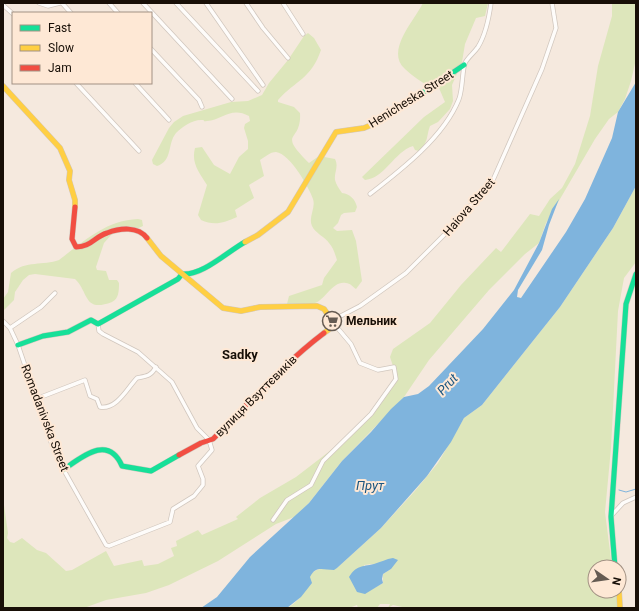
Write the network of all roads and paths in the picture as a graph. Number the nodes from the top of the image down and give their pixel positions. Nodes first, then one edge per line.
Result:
1 (39, 3) edge
2 (61, 3) edge
3 (109, 3) edge
4 (143, 3) edge
5 (176, 3) edge
6 (206, 3) edge
7 (246, 3) edge
8 (283, 3) edge
9 (491, 3) edge
10 (552, 3) edge
11 (46, 4) edge
12 (3, 5) edge
13 (70, 12) edge
14 (117, 12) edge
15 (151, 12) edge
16 (12, 13) edge
17 (152, 13) edge
18 (303, 34) dead end
19 (152, 50) edge
20 (288, 58) dead end
21 (464, 65) junction
22 (77, 84) edge
23 (135, 84) edge
24 (263, 85) dead end
25 (3, 86) edge
26 (258, 91) dead end
27 (232, 99) dead end
28 (202, 107) dead end
29 (169, 120) dead end
30 (139, 151) dead end
31 (370, 194) dead end
32 (182, 274) junction
33 (636, 274) edge
34 (55, 293) dead end
35 (3, 321) edge
36 (334, 323) junction
37 (98, 324) junction
38 (10, 328) junction
39 (18, 345) junction
40 (156, 367) junction
41 (36, 399) junction
42 (209, 440) junction
43 (63, 470) junction
44 (636, 498) edge
45 (611, 517) junction
46 (273, 520) dead end
47 (614, 559) edge

1 - 11 street
2 - 11 street
2 - 13 street
3 - 14 street
4 - 15 street
5 - 26 street
6 - 24 street
7 - 20 street
8 - 18 street
9 - 21 street
10 - 36 street, Haiova Street
12 - 16 street
17 - 27 street
19 - 28 street
21 - 31 street
21 - 32 street, Henicheska Street
22 - 30 street
23 - 29 street
25 - 32 street
32 - 36 street
32 - 37 street
33 - 45 street
34 - 38 street
35 - 38 street, Romadanivska Street
36 - 42 street, вулиця Взуттєвиків
36 - 46 street
37 - 39 street
37 - 40 street, вулиця Взуттєвиків
38 - 39 street, Romadanivska Street
39 - 41 street, Romadanivska Street
40 - 41 street
40 - 42 street, вулиця Взуттєвиків
41 - 43 street, Romadanivska Street
42 - 43 street
42 - 43 street, Romadanivska Street
44 - 45 street
45 - 47 street

